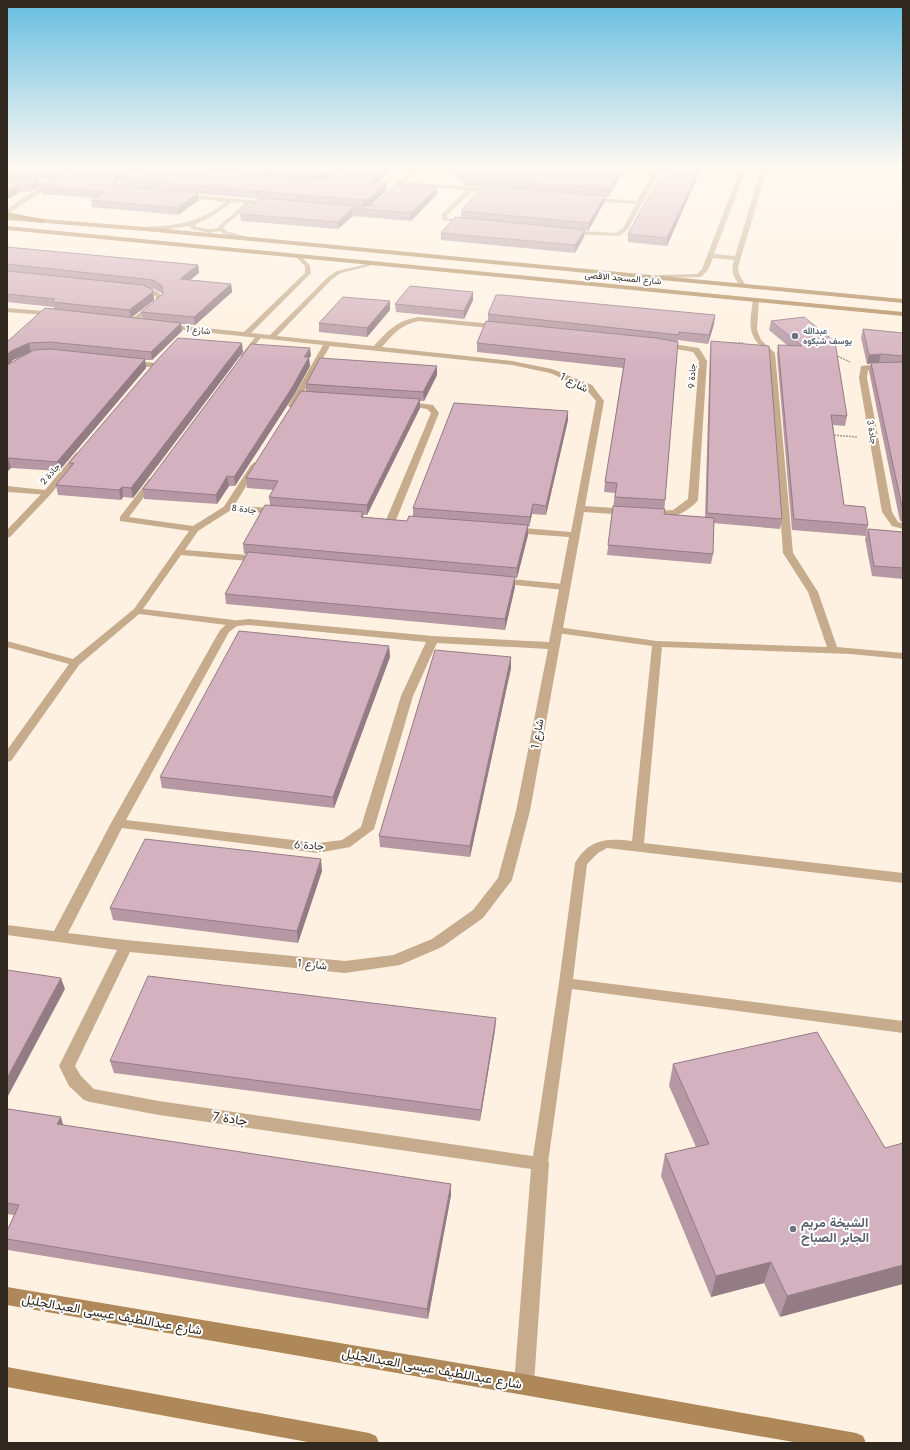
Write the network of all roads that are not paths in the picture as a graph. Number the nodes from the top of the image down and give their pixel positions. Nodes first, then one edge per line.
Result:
1 (77, 235) edge
2 (208, 235) edge
3 (230, 235) edge
4 (595, 235) edge
5 (617, 235) edge
6 (719, 235) edge
7 (745, 235) edge
8 (245, 238) junction
9 (153, 242) junction
10 (288, 243) junction
11 (298, 256) junction
12 (711, 256) junction
13 (738, 258) junction
14 (374, 263) junction
15 (646, 277) junction
16 (743, 286) junction
17 (129, 288) edge
18 (886, 299) junction
19 (756, 300) junction
20 (771, 301) junction
21 (903, 301) edge
22 (7, 310) edge
23 (903, 314) edge
24 (66, 315) edge
25 (510, 328) edge
26 (190, 329) junction
27 (246, 334) junction
28 (259, 336) junction
29 (272, 337) junction
30 (180, 339) edge
31 (655, 343) edge
32 (327, 344) junction
33 (376, 349) junction
34 (118, 361) edge
35 (240, 361) edge
36 (155, 365) edge
37 (903, 367) edge
38 (396, 402) edge
39 (286, 416) edge
40 (86, 447) edge
41 (261, 455) edge
42 (156, 475) edge
43 (7, 489) edge
44 (47, 493) junction
45 (228, 508) junction
46 (580, 509) junction
47 (282, 512) edge
48 (392, 520) edge
49 (903, 526) edge
50 (195, 529) junction
51 (503, 529) edge
52 (7, 535) edge
53 (574, 535) junction
54 (179, 552) junction
55 (266, 560) edge
56 (494, 581) edge
57 (564, 587) junction
58 (137, 611) junction
59 (234, 623) junction
60 (557, 630) junction
61 (433, 639) junction
62 (7, 644) edge
63 (657, 644) junction
64 (554, 646) junction
65 (833, 650) junction
66 (903, 656) edge
67 (75, 663) junction
68 (7, 758) edge
69 (118, 823) junction
70 (638, 846) junction
71 (903, 878) edge
72 (7, 930) edge
73 (58, 936) junction
74 (126, 946) junction
75 (566, 983) junction
76 (903, 1027) edge
77 (540, 1163) junction
78 (7, 1296) edge
79 (7, 1377) edge
80 (524, 1384) junction
81 (370, 1443) edge
82 (856, 1443) edge

1 - 9 main road, شارع المسجد الاقصى
2 - 8 main road, شارع المسجد الاقصى
3 - 8 street
4 - 5 street
6 - 12 street
7 - 13 street
8 - 10 main road, شارع المسجد الاقصى
9 - 10 main road
9 - 11 main road, شارع المسجد الاقصى
10 - 15 main road, شارع المسجد الاقصى
11 - 14 main road, شارع المسجد الاقصى
11 - 27 street
12 - 13 street
12 - 15 street
13 - 16 street
14 - 19 main road, شارع المسجد الاقصى
14 - 29 street
15 - 16 main road, شارع المسجد الاقصى
16 - 18 main road, شارع المسجد الاقصى
17 - 26 street, شارع 1
18 - 20 main road
18 - 21 main road, شارع المسجد الاقصى
19 - 20 main road, شارع المسجد الاقصى
19 - 65 lane
20 - 23 main road, شارع المسجد الاقصى
22 - 24 street
25 - 33 street
26 - 27 street, شارع 1
26 - 30 street
27 - 28 street, شارع 1
28 - 29 street, شارع 1
28 - 35 lane
29 - 32 street, شارع 1
31 - 46 street, جادة 9
32 - 33 street, شارع 1
32 - 39 street
33 - 46 street, شارع 1
34 - 36 street
37 - 49 street, جادة 3
38 - 48 street
40 - 44 street, جادة 2
41 - 45 street, جادة 8
42 - 50 lane
43 - 44 street, جادة 2
44 - 52 lane
45 - 47 street, جادة 8
45 - 50 lane
46 - 53 street, شارع 1
50 - 54 lane
51 - 53 street
53 - 57 street, شارع 1
54 - 55 lane
54 - 58 lane
56 - 57 lane
57 - 60 street, شارع 1
58 - 59 lane
58 - 67 lane
59 - 61 street
59 - 69 street
60 - 63 lane
60 - 64 street, شارع 1
61 - 64 street
61 - 69 street, جادة 6
62 - 67 lane
63 - 65 lane
63 - 70 lane
64 - 74 street, شارع 1
65 - 66 lane
67 - 68 lane
69 - 73 street
70 - 71 lane
70 - 75 lane
72 - 73 street, شارع 1
73 - 74 street, شارع 1
74 - 77 street, جادة 7
75 - 76 lane
75 - 77 lane
77 - 80 street
78 - 80 main road, شارع عبداللطيف عيسى العبدالجليل
79 - 81 main road
80 - 82 main road, شارع عبداللطيف عيسى العبدالجليل

